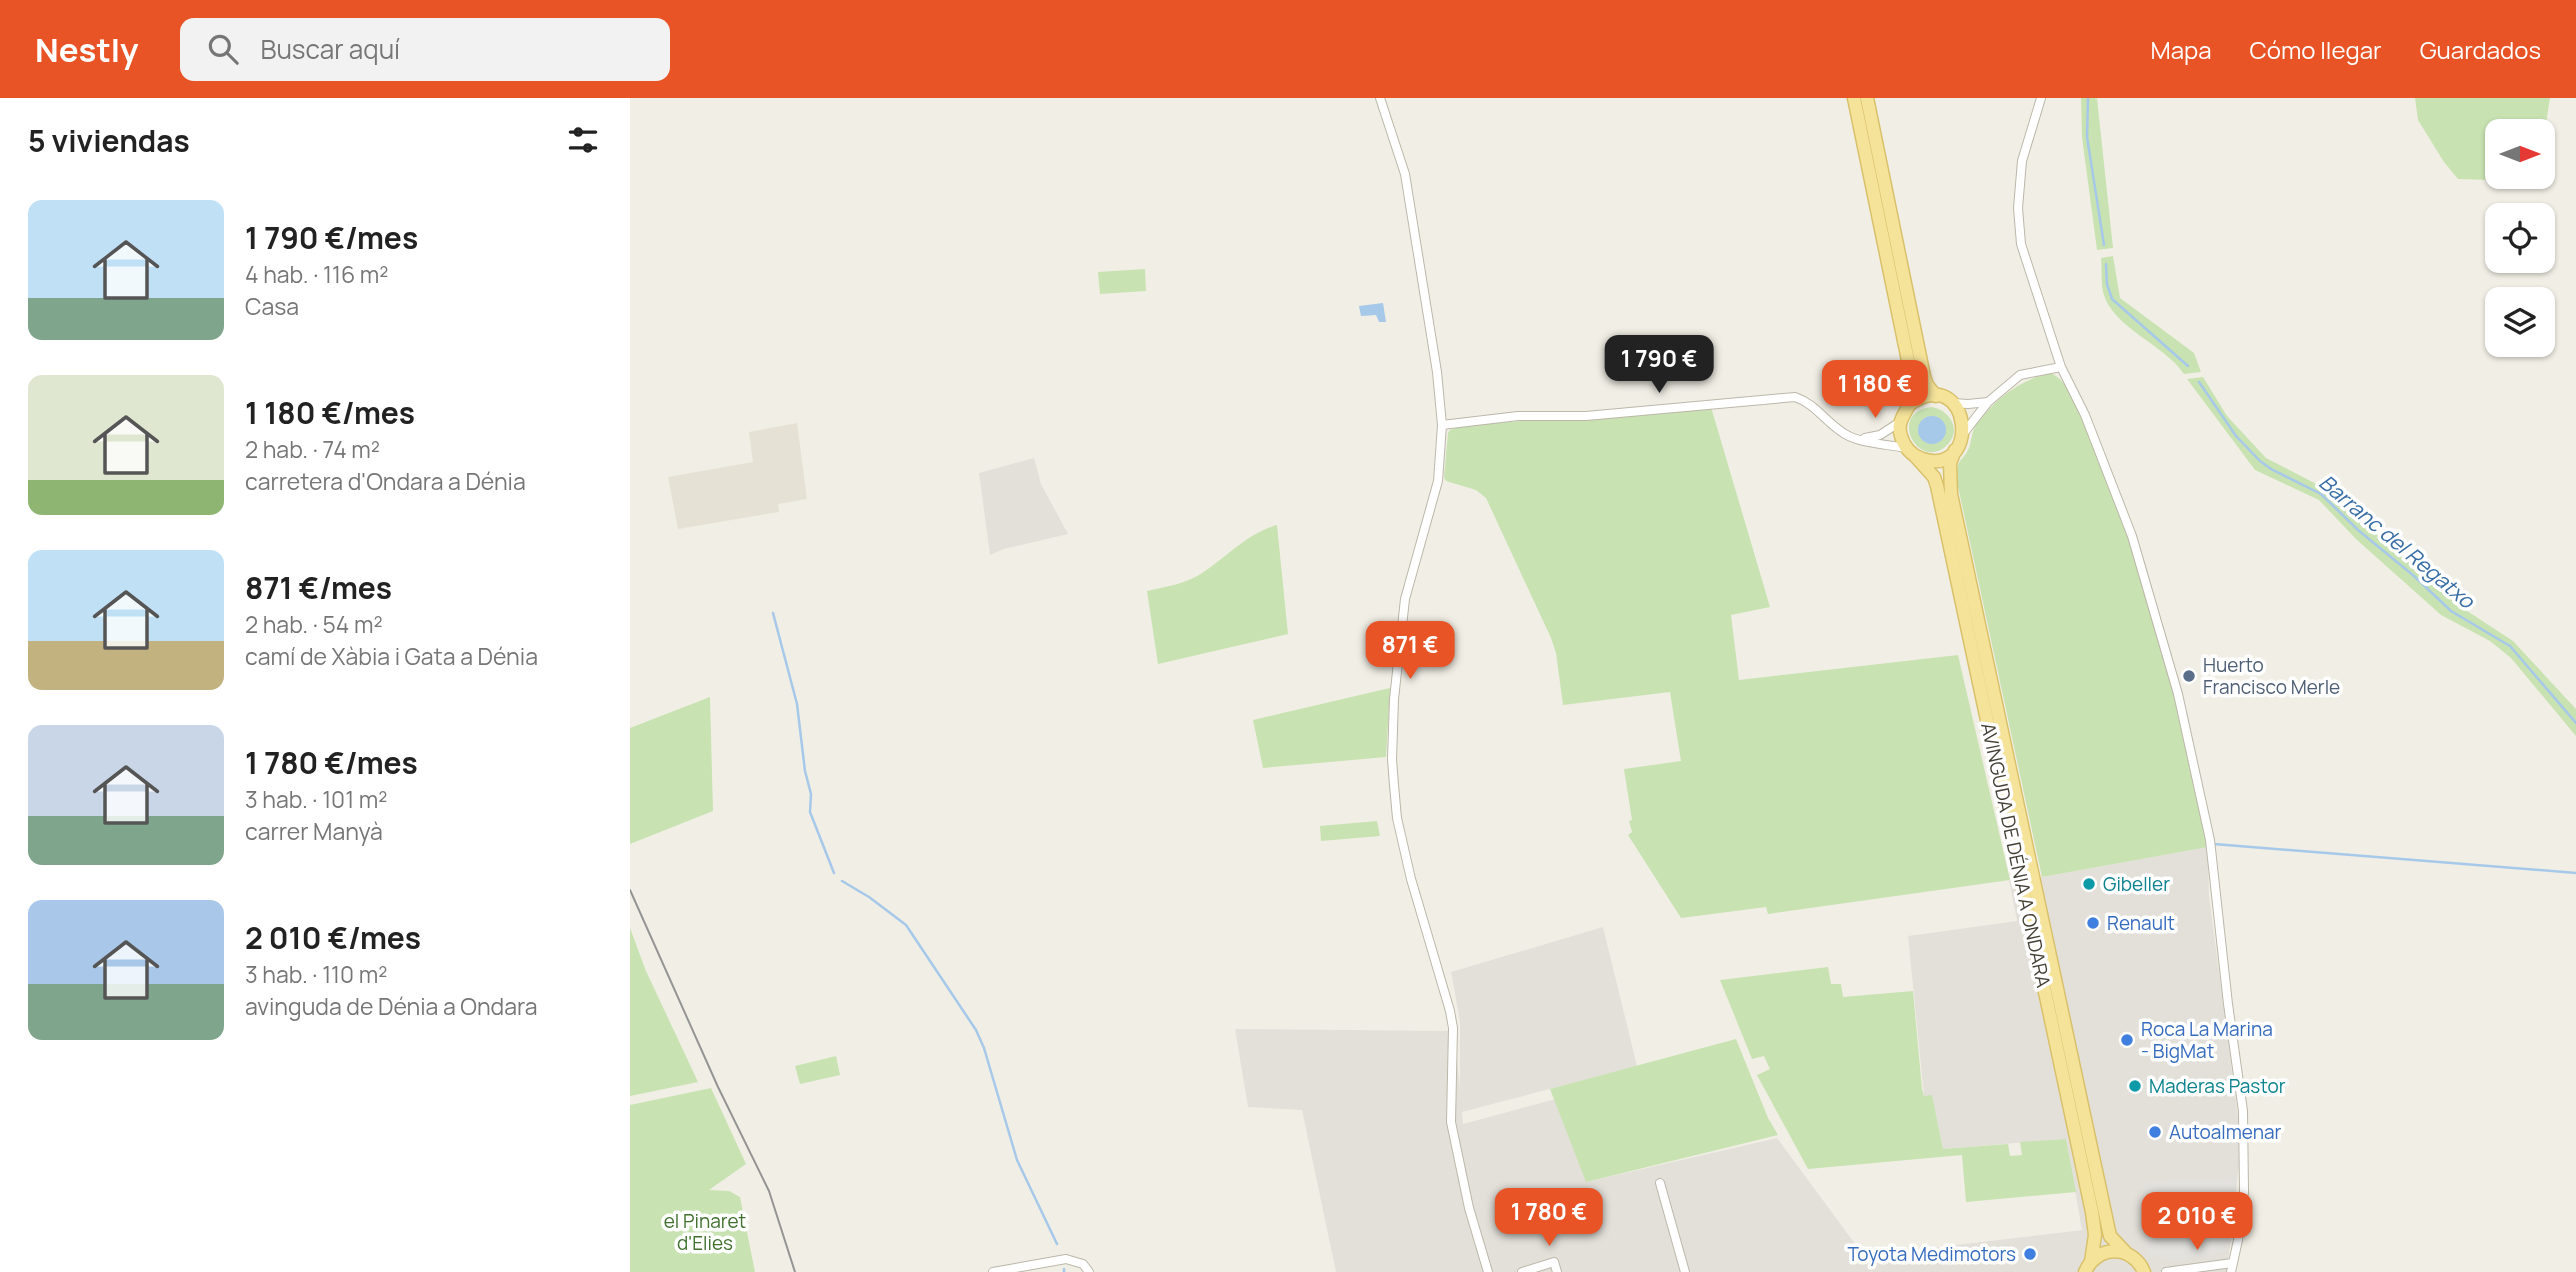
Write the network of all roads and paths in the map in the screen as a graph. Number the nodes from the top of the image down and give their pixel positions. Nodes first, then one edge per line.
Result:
1 (1380, 98) edge
2 (1854, 98) edge
3 (1867, 98) edge
4 (2041, 98) edge
5 (2061, 367) junction
6 (1936, 396) junction
7 (1951, 402) junction
8 (1988, 402) junction
9 (1910, 404) junction
10 (1900, 422) junction
11 (1442, 425) junction
12 (1963, 434) junction
13 (1859, 440) junction
14 (1955, 450) junction
15 (1910, 452) junction
16 (1660, 1183) dead end
17 (2126, 1253) junction
18 (2232, 1268) edge
19 (2085, 1269) edge
20 (992, 1272) edge
21 (1089, 1272) edge
22 (1489, 1272) edge
23 (1522, 1272) edge
24 (1557, 1272) edge
25 (1685, 1272) edge
26 (2144, 1272) edge
27 (2166, 1272) edge

1 - 11 street
2 - 9 main road
3 - 6 main road
4 - 5 street
5 - 8 street
5 - 18 street
6 - 7 main road
6 - 9 main road
7 - 8 street
7 - 12 main road
8 - 12 street
9 - 10 main road
10 - 13 street
10 - 15 main road
11 - 13 street
11 - 22 street
12 - 14 main road
13 - 15 street
14 - 15 main road
14 - 17 main road, AVINGUDA DE DÉNIA A ONDARA
15 - 19 main road, AVINGUDA DE DÉNIA A ONDARA
16 - 25 street
17 - 19 main road
17 - 26 main road, AVINGUDA DE DÉNIA A ONDARA
18 - 27 street
20 - 21 street
23 - 24 street

